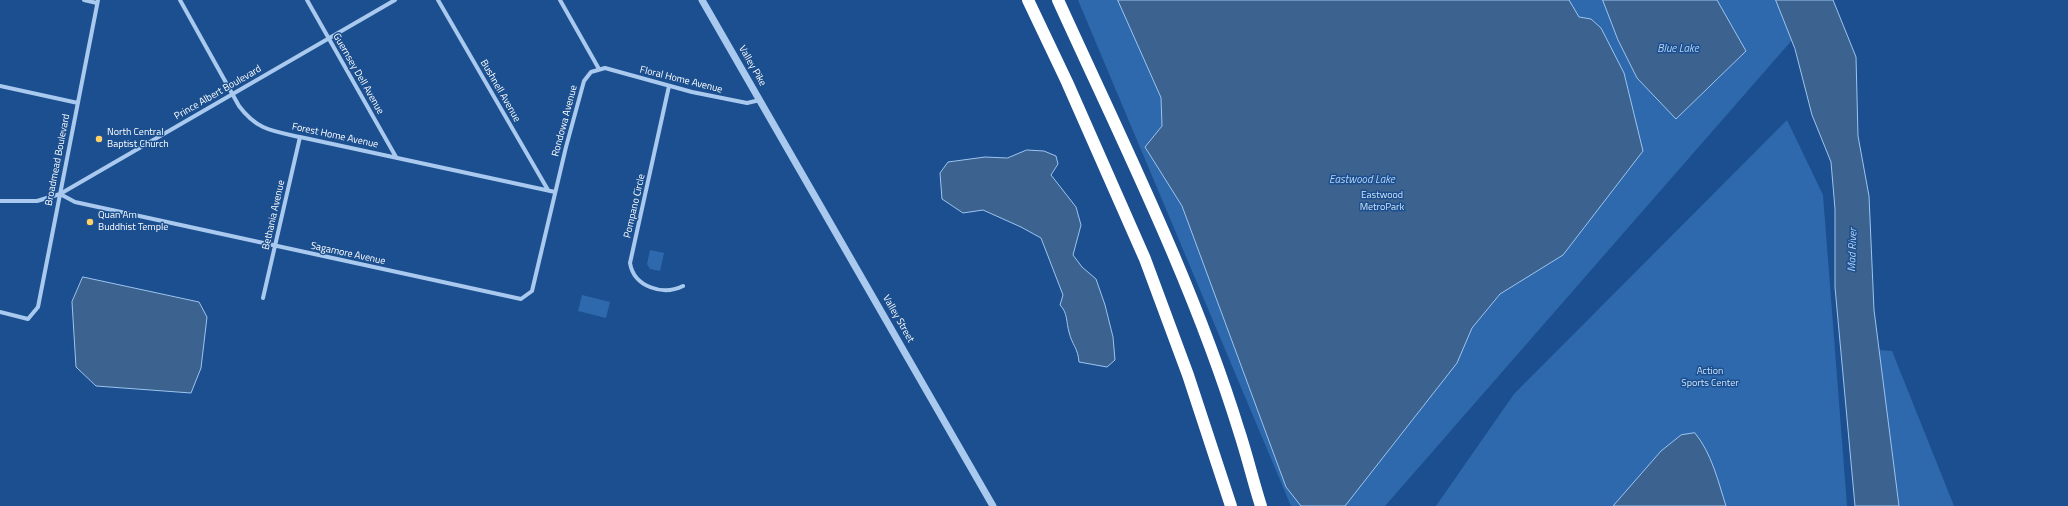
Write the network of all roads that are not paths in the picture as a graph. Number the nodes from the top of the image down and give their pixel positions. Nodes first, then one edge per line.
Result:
1 (84, 0) edge
2 (180, 0) edge
3 (307, 0) edge
4 (395, 0) edge
5 (438, 0) edge
6 (560, 0) edge
7 (702, 0) edge
8 (1028, 0) edge
9 (1058, 0) edge
10 (98, 1) edge
11 (329, 38) junction
12 (599, 69) junction
13 (0, 86) edge
14 (669, 86) junction
15 (233, 94) junction
16 (760, 100) junction
17 (78, 103) junction
18 (300, 137) junction
19 (784, 142) joint
20 (396, 156) junction
21 (548, 190) junction
22 (555, 192) junction
23 (60, 194) junction
24 (0, 201) edge
25 (275, 245) junction
26 (683, 286) dead end
27 (263, 298) dead end
28 (0, 312) edge
29 (993, 506) edge
30 (1231, 506) edge
31 (1260, 506) edge

1 - 10 street
2 - 15 street, Forest Home Avenue
3 - 11 street, Guernsey Dell Avenue
4 - 11 street, Prince Albert Boulevard
5 - 21 street, Bushnell Avenue
6 - 12 street
7 - 16 street, Valley Pike
8 - 30 highway
9 - 31 highway
10 - 17 street, Broadmead Boulevard
11 - 15 street, Prince Albert Boulevard
11 - 20 street, Guernsey Dell Avenue
12 - 14 street, Floral Home Avenue
12 - 22 street, Rondowa Avenue
13 - 17 street
14 - 16 street, Floral Home Avenue
14 - 26 street, Pompano Circle
15 - 18 street, Forest Home Avenue
15 - 23 street, Prince Albert Boulevard
16 - 19 street, Valley Pike
17 - 23 street, Broadmead Boulevard
18 - 20 street, Forest Home Avenue
18 - 25 street, Bethania Avenue
19 - 29 street, Valley Street
20 - 21 street, Forest Home Avenue
21 - 22 street, Forest Home Avenue
22 - 25 street, Sagamore Avenue
23 - 24 street, Prince Albert Boulevard
23 - 25 street, Sagamore Avenue
23 - 28 street, Broadmead Boulevard
25 - 27 street, Bethania Avenue

